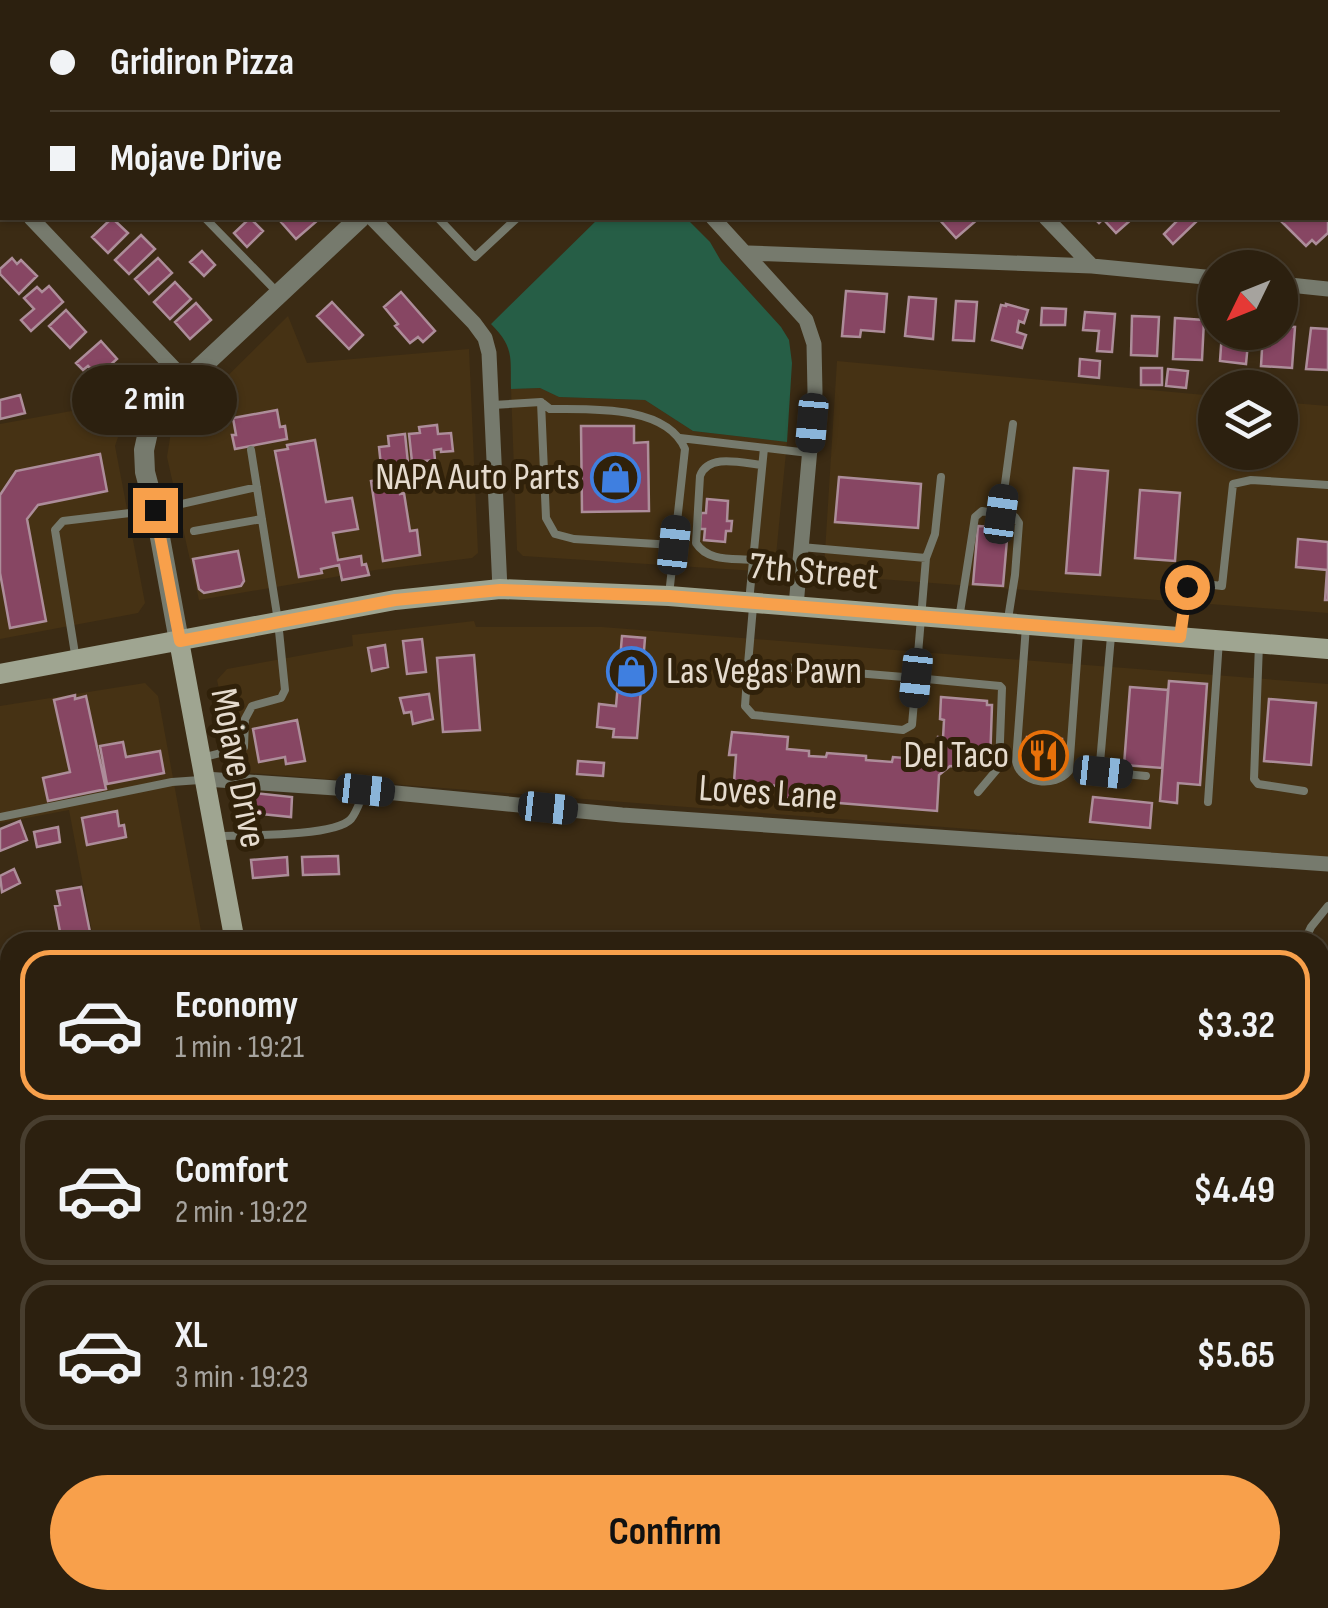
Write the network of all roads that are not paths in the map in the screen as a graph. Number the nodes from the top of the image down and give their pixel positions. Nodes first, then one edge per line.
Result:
1 (33, 220) edge
2 (207, 220) edge
3 (358, 220) edge
4 (374, 220) edge
5 (440, 220) edge
6 (515, 220) edge
7 (716, 220) edge
8 (1048, 220) edge
9 (748, 254) junction
10 (1092, 266) junction
11 (1198, 276) edge
12 (1298, 286) edge
13 (1328, 289) edge
14 (278, 294) junction
15 (186, 381) junction
16 (541, 402) junction
17 (493, 404) junction
18 (1013, 424) dead end
19 (680, 438) junction
20 (764, 448) junction
21 (251, 450) dead end
22 (810, 453) junction
23 (762, 465) junction
24 (941, 477) dead end
25 (1328, 484) edge
26 (257, 487) junction
27 (155, 510) junction
28 (1001, 514) junction
29 (262, 519) junction
30 (194, 531) dead end
31 (674, 545) junction
32 (801, 547) junction
33 (926, 558) junction
34 (753, 560) junction
35 (500, 590) junction
36 (669, 596) junction
37 (751, 602) junction
38 (796, 606) junction
39 (921, 616) junction
40 (959, 619) junction
41 (278, 621) junction
42 (1016, 624) junction
43 (1079, 629) junction
44 (1111, 632) junction
45 (1180, 637) junction
46 (1220, 640) junction
47 (180, 641) junction
48 (1260, 644) junction
49 (1328, 649) edge
50 (76, 660) junction
51 (748, 664) junction
52 (0, 674) edge
53 (916, 678) junction
54 (203, 769) junction
55 (1146, 776) dead end
56 (365, 790) junction
57 (1304, 790) dead end
58 (978, 792) dead end
59 (1208, 802) dead end
60 (0, 816) edge
61 (216, 836) junction
62 (1328, 864) edge
63 (1328, 906) edge
64 (233, 932) edge
65 (1309, 932) edge

1 - 15 street
2 - 14 lane
3 - 14 street, Mojave Drive
4 - 17 street
5 - 6 lane
7 - 9 street
8 - 10 street
9 - 10 street
9 - 22 street
10 - 11 street
12 - 13 street
14 - 15 street, Mojave Drive
15 - 27 street, Mojave Drive
16 - 17 lane
16 - 19 lane
16 - 31 lane
17 - 35 street
18 - 28 lane
19 - 20 lane
19 - 31 lane
20 - 22 lane
20 - 23 lane
21 - 26 lane
22 - 32 street
23 - 34 lane
23 - 34 lane
24 - 33 lane
25 - 45 lane
26 - 27 lane
26 - 29 lane
27 - 47 street, Mojave Drive
27 - 50 lane
28 - 40 lane
28 - 42 lane
29 - 30 lane
29 - 41 lane
31 - 36 lane
32 - 33 lane
32 - 38 street
33 - 39 lane
34 - 37 lane
35 - 36 main road, 7th Street
35 - 41 main road, 7th Street
36 - 37 main road, 7th Street
37 - 38 main road, 7th Street
37 - 51 lane
38 - 39 main road, 7th Street
39 - 40 main road, 7th Street
39 - 53 lane
40 - 42 main road, 7th Street
41 - 47 main road, 7th Street
41 - 54 lane
42 - 43 main road, 7th Street
42 - 43 lane
43 - 44 main road, 7th Street
44 - 45 main road, 7th Street
44 - 55 lane
45 - 46 main road, 7th Street
46 - 48 main road, 7th Street
46 - 59 lane
47 - 50 main road, 7th Street
47 - 54 main road, Mojave Drive
48 - 49 main road, 7th Street
48 - 57 lane
50 - 52 main road, 7th Street
51 - 53 lane
51 - 53 lane
53 - 58 lane
54 - 56 street, Loves Lane
54 - 60 lane
54 - 61 main road, Mojave Drive
56 - 61 lane
56 - 62 street, Loves Lane
61 - 64 main road, Mojave Drive
63 - 65 lane

